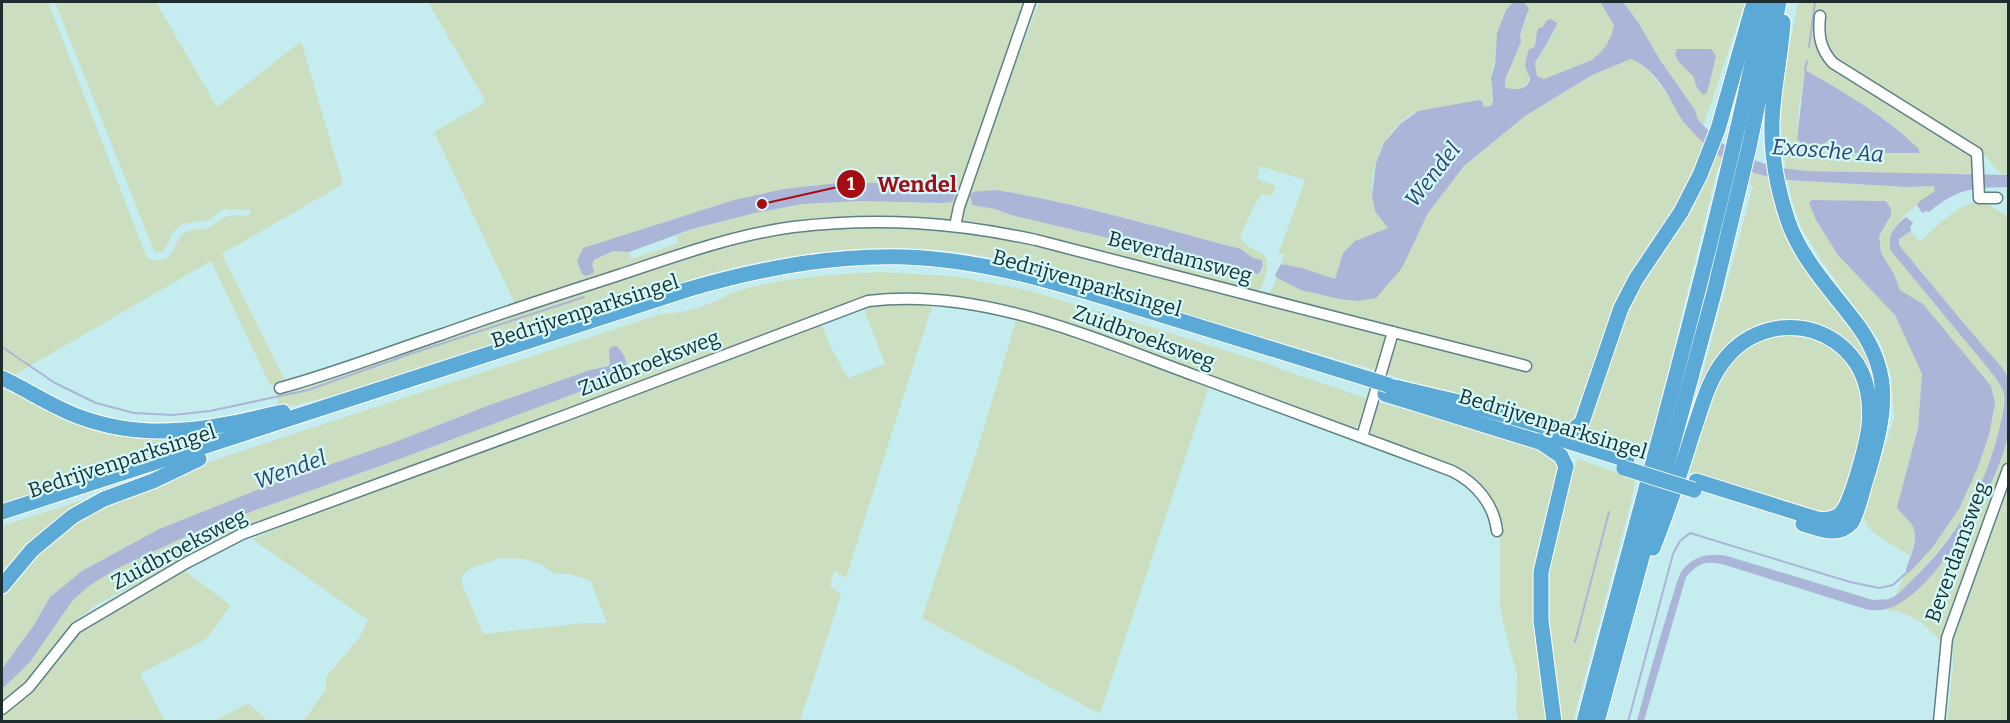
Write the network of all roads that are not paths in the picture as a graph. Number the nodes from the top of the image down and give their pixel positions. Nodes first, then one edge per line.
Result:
1 (1030, 2) edge
2 (1754, 2) edge
3 (1765, 2) edge
4 (1779, 2) edge
5 (1784, 2) edge
6 (1820, 16) dead end
7 (1742, 143) junction
8 (1735, 175) junction
9 (1997, 198) dead end
10 (955, 226) junction
11 (1393, 332) junction
12 (1526, 366) dead end
13 (2, 378) edge
14 (1367, 384) junction
15 (280, 388) dead end
16 (1389, 389) junction
17 (326, 407) junction
18 (1362, 437) junction
19 (1539, 441) junction
20 (199, 459) junction
21 (1626, 464) junction
22 (2008, 469) edge
23 (2, 512) edge
24 (1843, 522) junction
25 (2, 523) edge
26 (1497, 531) dead end
27 (2, 586) edge
28 (1629, 603) junction
29 (2, 709) edge
30 (1554, 722) edge
31 (1584, 722) edge
32 (1597, 722) edge
33 (1939, 722) edge

1 - 10 street
2 - 16 highway
3 - 7 highway
4 - 7 highway
5 - 24 highway
6 - 9 street
7 - 8 highway
8 - 28 highway
8 - 31 highway
10 - 11 street, Beverdamsweg
10 - 15 street
11 - 12 street, Beverdamsweg
11 - 18 street
13 - 17 highway
14 - 16 highway, Bedrijvenparksingel, bridge
14 - 17 highway, Bedrijvenparksingel
14 - 20 highway, Bedrijvenparksingel
16 - 19 highway, Bedrijvenparksingel
16 - 21 highway, Bedrijvenparksingel
17 - 23 highway, Bedrijvenparksingel
18 - 26 street, Zuidbroeksweg
18 - 29 street, Zuidbroeksweg
19 - 21 highway, Bedrijvenparksingel
19 - 30 highway
20 - 25 highway, Bedrijvenparksingel
20 - 27 highway
21 - 24 highway, Bedrijvenparksingel, bridge
22 - 33 street, Beverdamsweg
24 - 28 highway
28 - 32 highway

